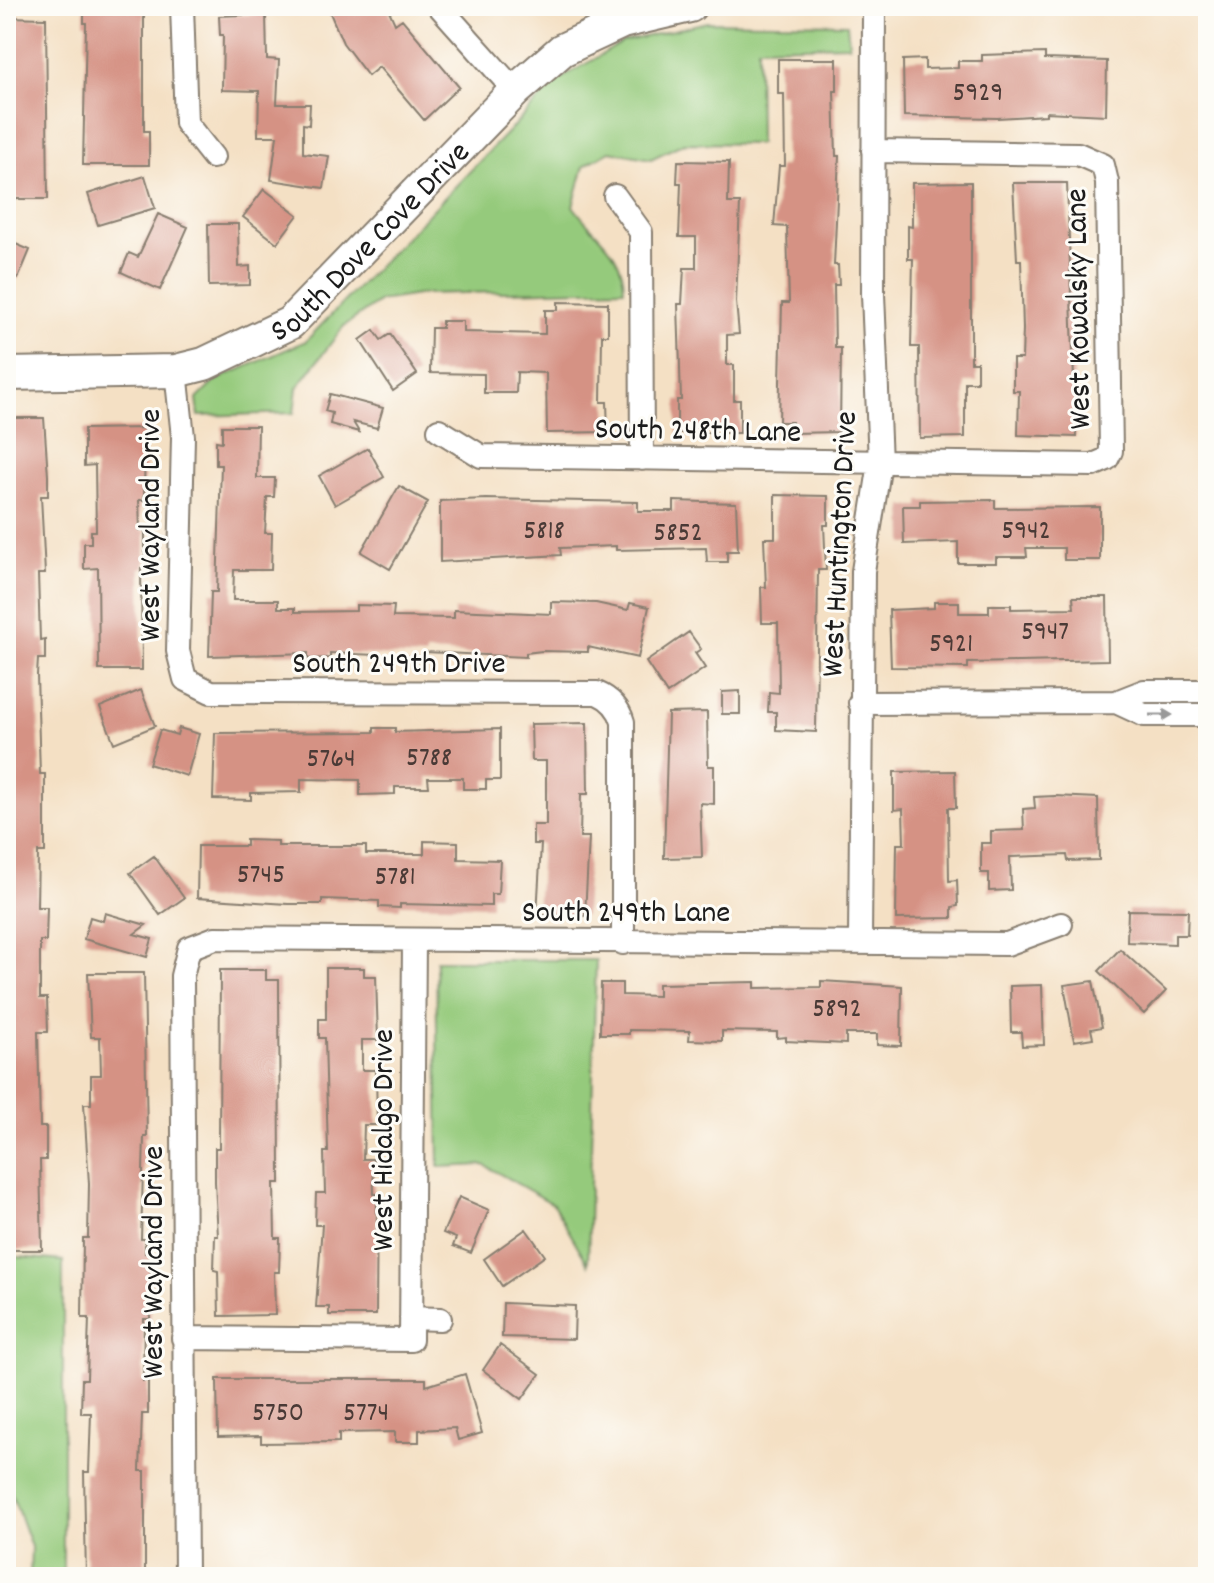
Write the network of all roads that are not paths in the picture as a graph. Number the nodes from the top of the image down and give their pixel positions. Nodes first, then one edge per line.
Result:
1 (182, 6) edge
2 (439, 6) edge
3 (690, 6) edge
4 (874, 6) edge
5 (515, 91) junction
6 (873, 151) junction
7 (213, 157) dead end
8 (615, 196) dead end
9 (176, 371) junction
10 (6, 374) edge
11 (439, 430) dead end
12 (642, 459) junction
13 (1107, 459) joint
14 (880, 463) junction
15 (185, 679) joint
16 (1208, 691) edge
17 (1116, 702) junction
18 (860, 703) junction
19 (1208, 715) edge
20 (1061, 924) dead end
21 (414, 940) junction
22 (860, 942) junction
23 (623, 943) junction
24 (189, 948) joint
25 (411, 1318) junction
26 (440, 1319) dead end
27 (183, 1338) junction
28 (186, 1577) edge

1 - 7 street
2 - 5 street
3 - 5 street, South Dove Cove Drive
4 - 6 street, West Huntington Drive
5 - 9 street, South Dove Cove Drive
6 - 13 street, West Kowalsky Lane
6 - 14 street, West Huntington Drive
8 - 12 street
9 - 10 street, South Dove Cove Drive
9 - 15 street, West Wayland Drive
11 - 12 street, South 248th Lane
12 - 14 street, South 248th Lane
13 - 14 street, South 248th Lane
14 - 18 street, West Huntington Drive
15 - 23 street, South 249th Drive
16 - 17 street
17 - 18 street
17 -> 19 street
18 - 22 street, West Huntington Drive
20 - 22 street, South 249th Lane
21 - 23 street, South 249th Lane
21 - 24 street, South 249th Lane
21 - 25 street, West Hidalgo Drive
22 - 23 street, South 249th Lane
24 - 27 street, West Wayland Drive
25 - 26 street
25 - 27 street, West Hidalgo Drive
27 - 28 street, West Wayland Drive

